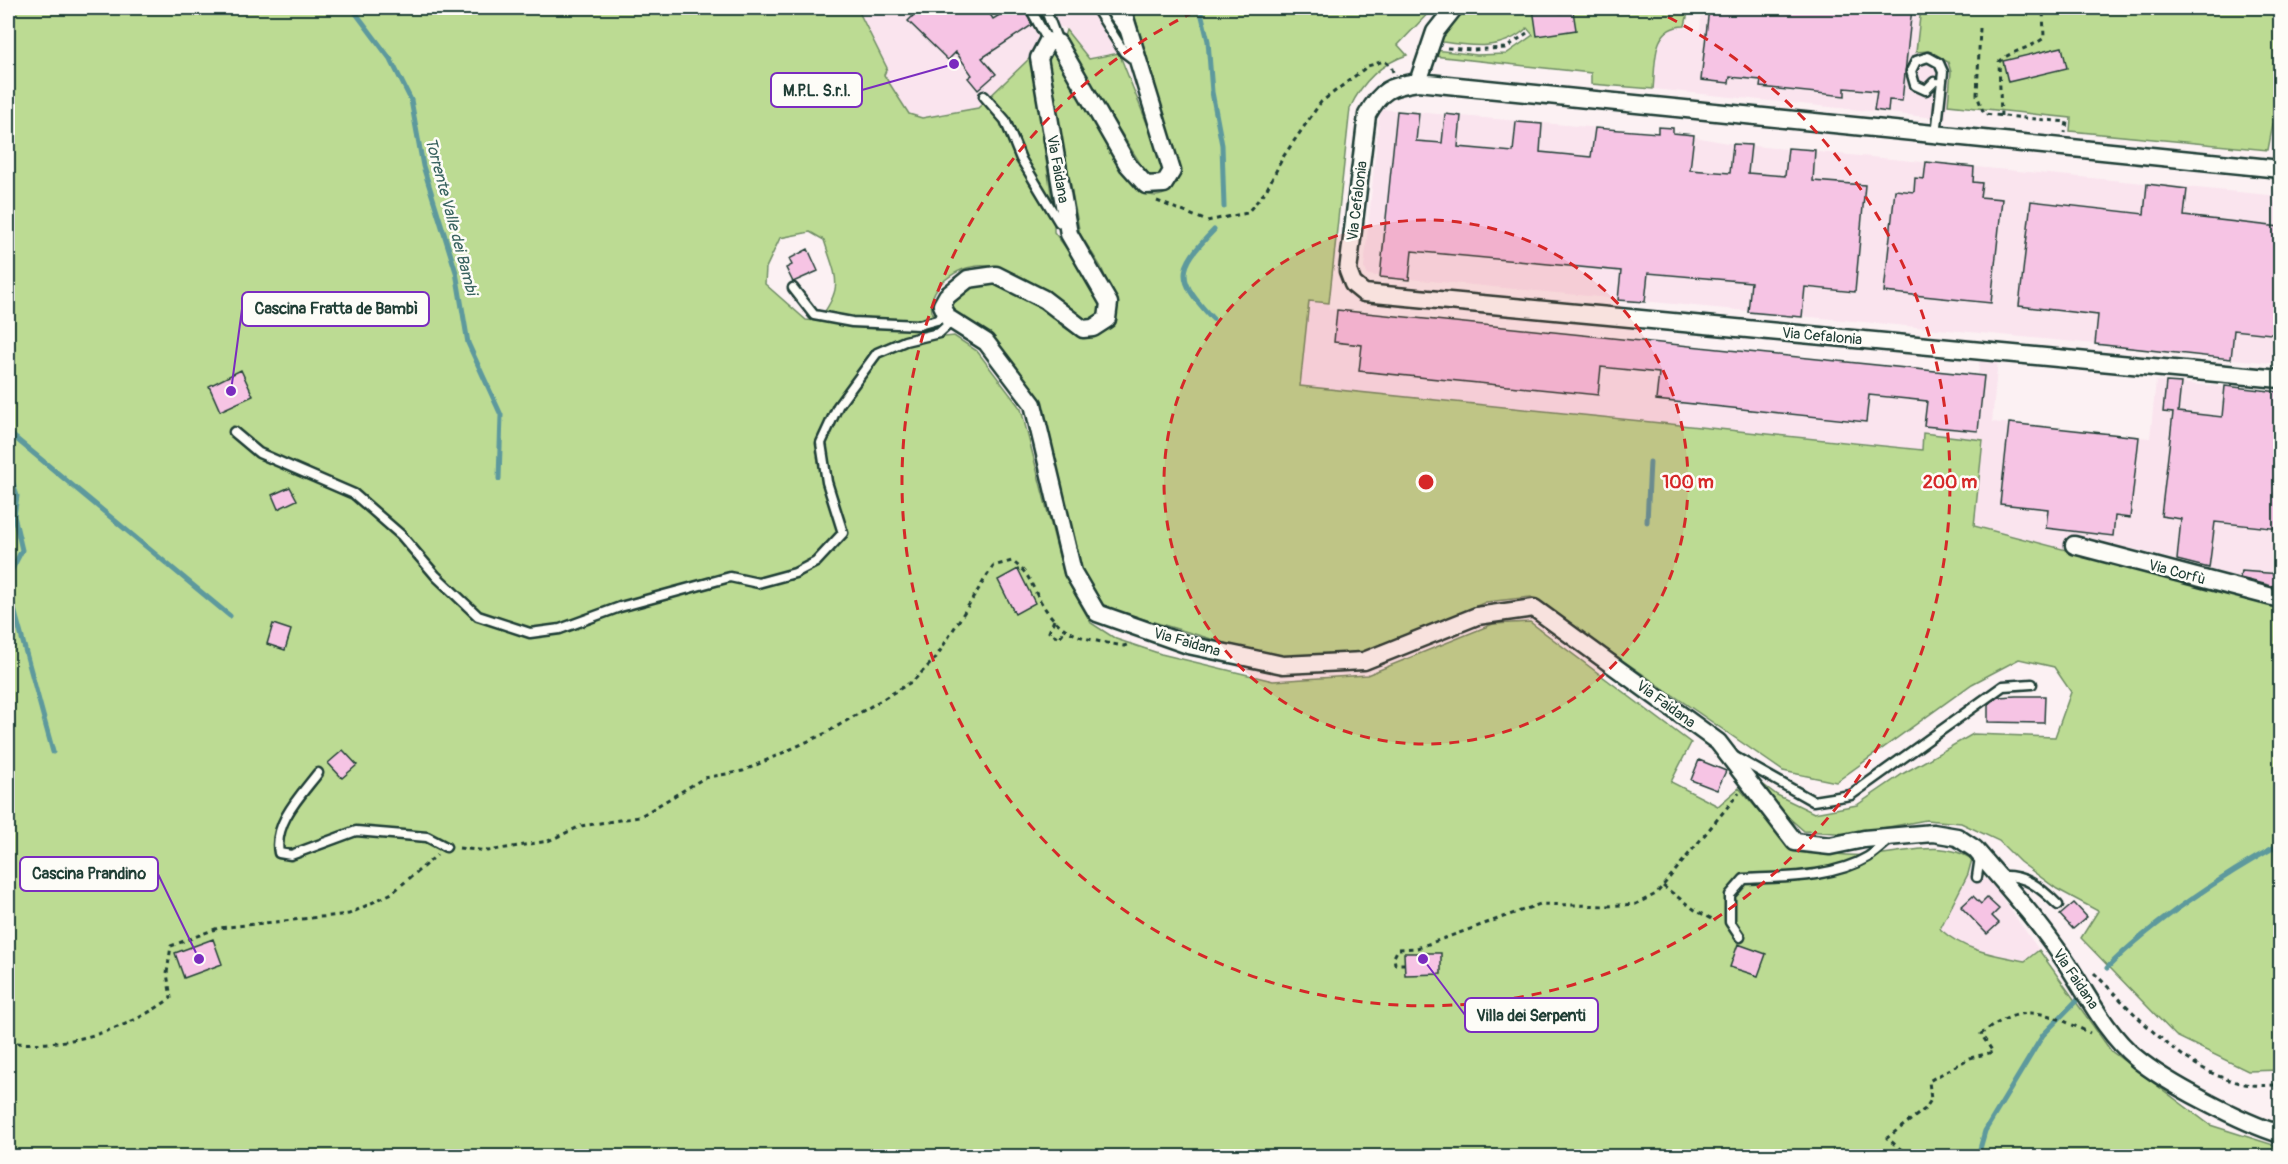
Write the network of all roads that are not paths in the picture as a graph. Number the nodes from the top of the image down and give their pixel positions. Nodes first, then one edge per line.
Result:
1 (1030, 8) edge
2 (1045, 8) edge
3 (1096, 8) edge
4 (1108, 8) edge
5 (1122, 8) edge
6 (1454, 8) edge
7 (1132, 39) junction
8 (1053, 42) junction
9 (1140, 65) junction
10 (1418, 82) junction
11 (1934, 82) dead end
12 (984, 96) dead end
13 (1936, 135) junction
14 (2280, 170) edge
15 (1068, 228) junction
16 (793, 288) dead end
17 (949, 317) junction
18 (2280, 379) edge
19 (234, 432) dead end
20 (2074, 545) dead end
21 (2280, 599) edge
22 (2032, 684) dead end
23 (1724, 751) junction
24 (318, 773) dead end
25 (1892, 837) junction
26 (446, 847) road end
27 (1980, 854) junction
28 (1997, 876) junction
29 (1977, 877) dead end
30 (2058, 905) dead end
31 (1740, 937) dead end
32 (2280, 1134) edge

1 - 8 lane
2 - 8 lane
3 - 9 lane
4 - 7 lane
5 - 7 street
6 - 10 street
7 - 9 street
8 - 9 street
8 - 15 street, Via Faidana
10 - 13 street, Via Cefalonia
10 - 18 street, Via Cefalonia
11 - 13 lane
12 - 15 lane
13 - 14 street, Via Cefalonia
15 - 17 street, Via Faidana
16 - 17 lane
17 - 19 lane
17 - 23 street, Via Faidana
20 - 21 street, Via Corfù
22 - 23 lane
23 - 25 street, Via Faidana
24 - 26 lane
25 - 27 street, Via Faidana
25 - 31 lane
27 - 28 street, Via Faidana
27 - 29 lane
28 - 30 lane
28 - 32 street, Via Faidana

